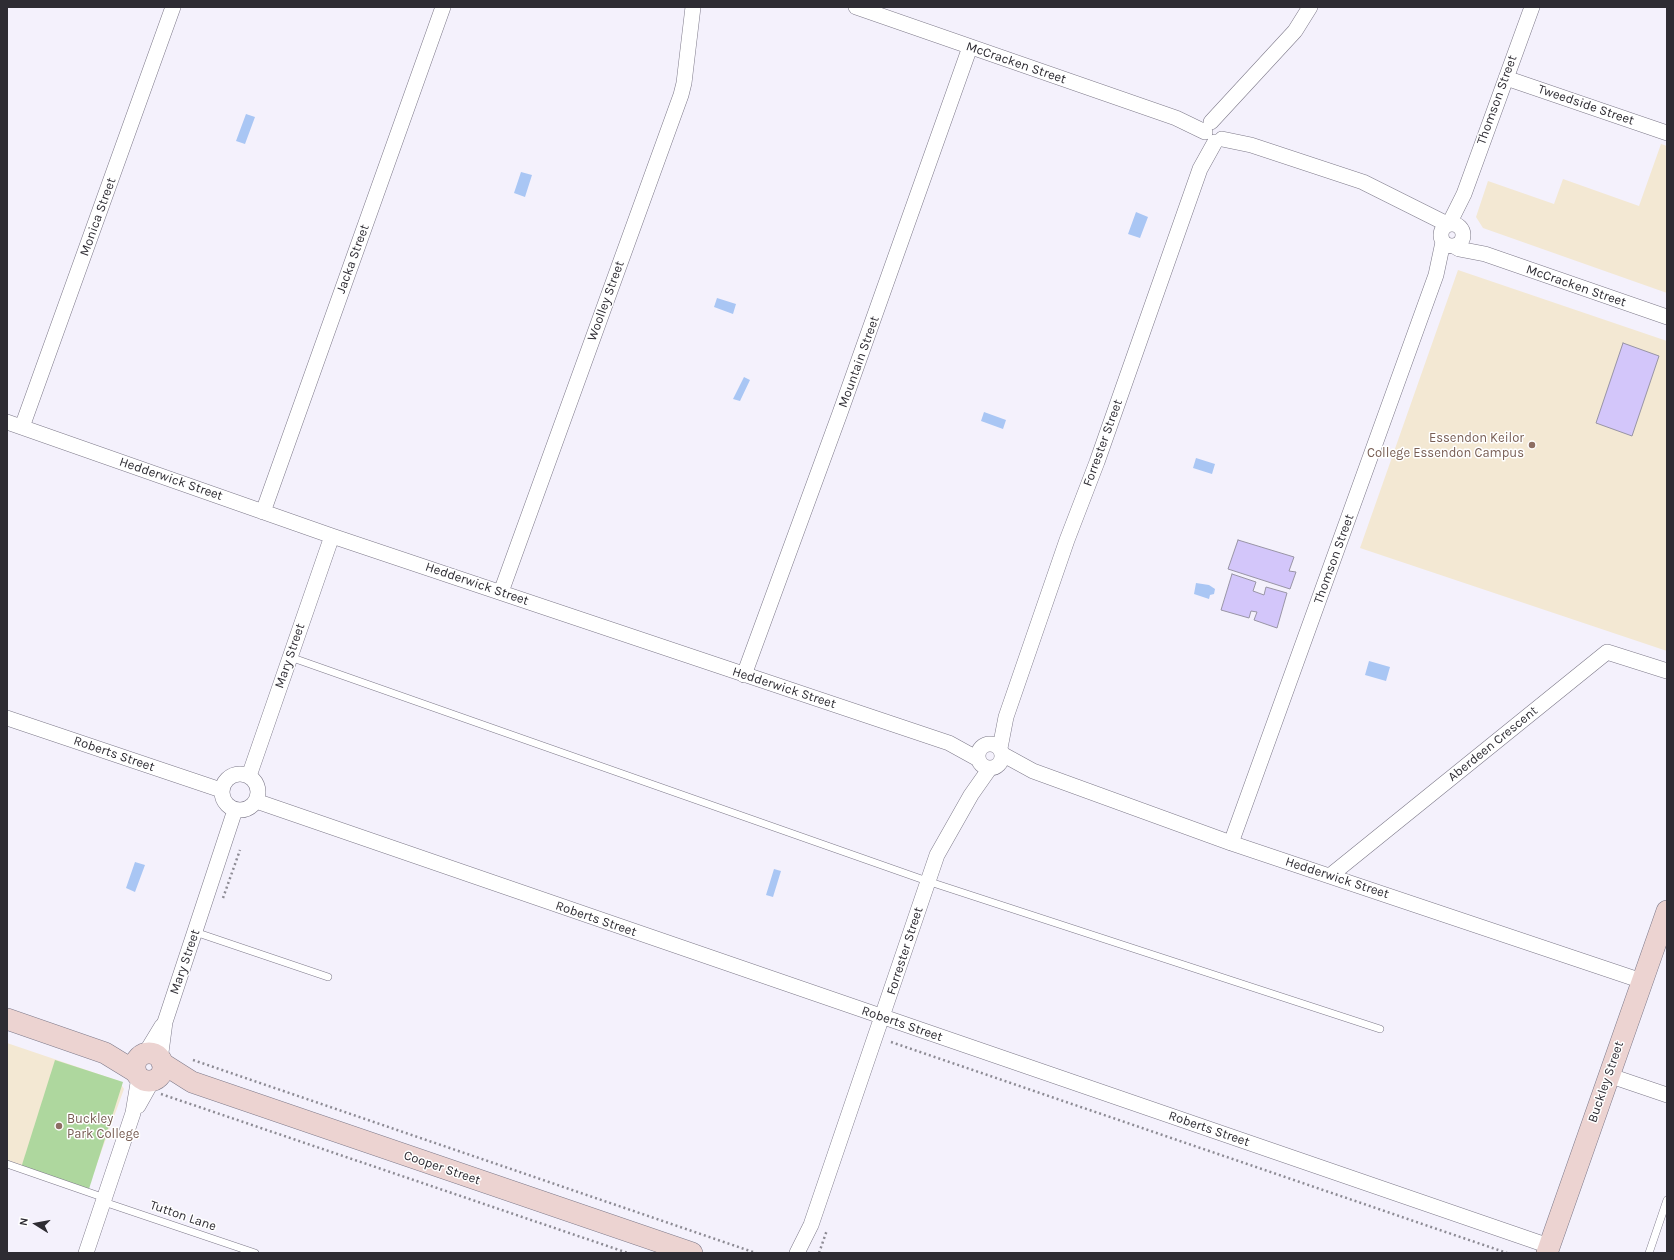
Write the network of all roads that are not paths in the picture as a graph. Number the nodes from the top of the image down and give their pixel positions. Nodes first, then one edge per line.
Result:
1 (174, 7) edge
2 (443, 7) edge
3 (693, 7) edge
4 (1310, 7) edge
5 (1532, 7) edge
6 (863, 8) edge
7 (970, 48) junction
8 (1506, 78) junction
9 (1214, 132) junction
10 (1667, 133) edge
11 (1451, 235) junction
12 (1667, 317) edge
13 (7, 422) edge
14 (22, 428) junction
15 (263, 512) junction
16 (332, 536) junction
17 (501, 592) junction
18 (290, 657) junction
19 (1667, 671) edge
20 (744, 675) junction
21 (7, 718) edge
22 (990, 756) junction
23 (249, 776) junction
24 (221, 790) junction
25 (256, 801) junction
26 (235, 810) junction
27 (1231, 843) junction
28 (1331, 875) junction
29 (927, 881) junction
30 (1667, 911) edge
31 (195, 932) junction
32 (328, 977) dead end
33 (1642, 981) junction
34 (883, 1018) junction
35 (7, 1019) edge
36 (1380, 1029) dead end
37 (150, 1071) junction
38 (1608, 1074) junction
39 (1667, 1095) edge
40 (7, 1164) edge
41 (104, 1200) junction
42 (1667, 1200) edge
43 (811, 1225) junction
44 (1548, 1249) edge
45 (86, 1253) edge
46 (255, 1253) edge
47 (692, 1253) edge
48 (797, 1253) edge
49 (806, 1253) edge
50 (1649, 1253) edge

1 - 14 street, Monica Street
2 - 15 street, Jacka Street
3 - 17 street, Woolley Street
4 - 9 street, Forrester Street
5 - 8 street, Thomson Street
6 - 7 street, McCracken Street
7 - 9 street, McCracken Street
7 - 20 street, Mountain Street
8 - 10 street, Tweedside Street
8 - 11 street, Thomson Street
9 - 11 street, McCracken Street
9 - 22 street, Forrester Street
11 - 12 street, McCracken Street
11 - 27 street, Thomson Street
13 - 14 street, Hedderwick Street
14 - 15 street, Hedderwick Street
15 - 16 street, Hedderwick Street
16 - 17 street, Hedderwick Street
16 - 18 street, Mary Street
17 - 20 street, Hedderwick Street
18 - 23 street, Mary Street
18 - 29 lane
19 - 28 street, Aberdeen Crescent
20 - 22 street, Hedderwick Street
21 - 24 street, Roberts Street
22 - 27 street, Hedderwick Street
22 - 29 street, Forrester Street
23 - 24 street
23 - 25 street
24 - 26 street
25 - 26 street
25 - 34 street, Roberts Street
26 - 31 street, Mary Street
27 - 28 street, Hedderwick Street
28 - 33 street, Hedderwick Street
29 - 34 street, Forrester Street
29 - 36 lane
30 - 33 street, Buckley Street
31 - 32 lane
31 - 37 street, Mary Street
33 - 38 street, Buckley Street
34 - 43 street, Forrester Street
34 - 44 street, Roberts Street
35 - 37 street, Cooper Street
37 - 41 street, Mary Street
37 - 47 street, Cooper Street
38 - 39 street
38 - 44 street, Buckley Street
40 - 41 lane, Tutton Lane
41 - 45 street, Mary Street
41 - 46 lane, Tutton Lane
42 - 50 lane
43 - 48 street, Forrester Street
43 - 49 street, Forrester Street

